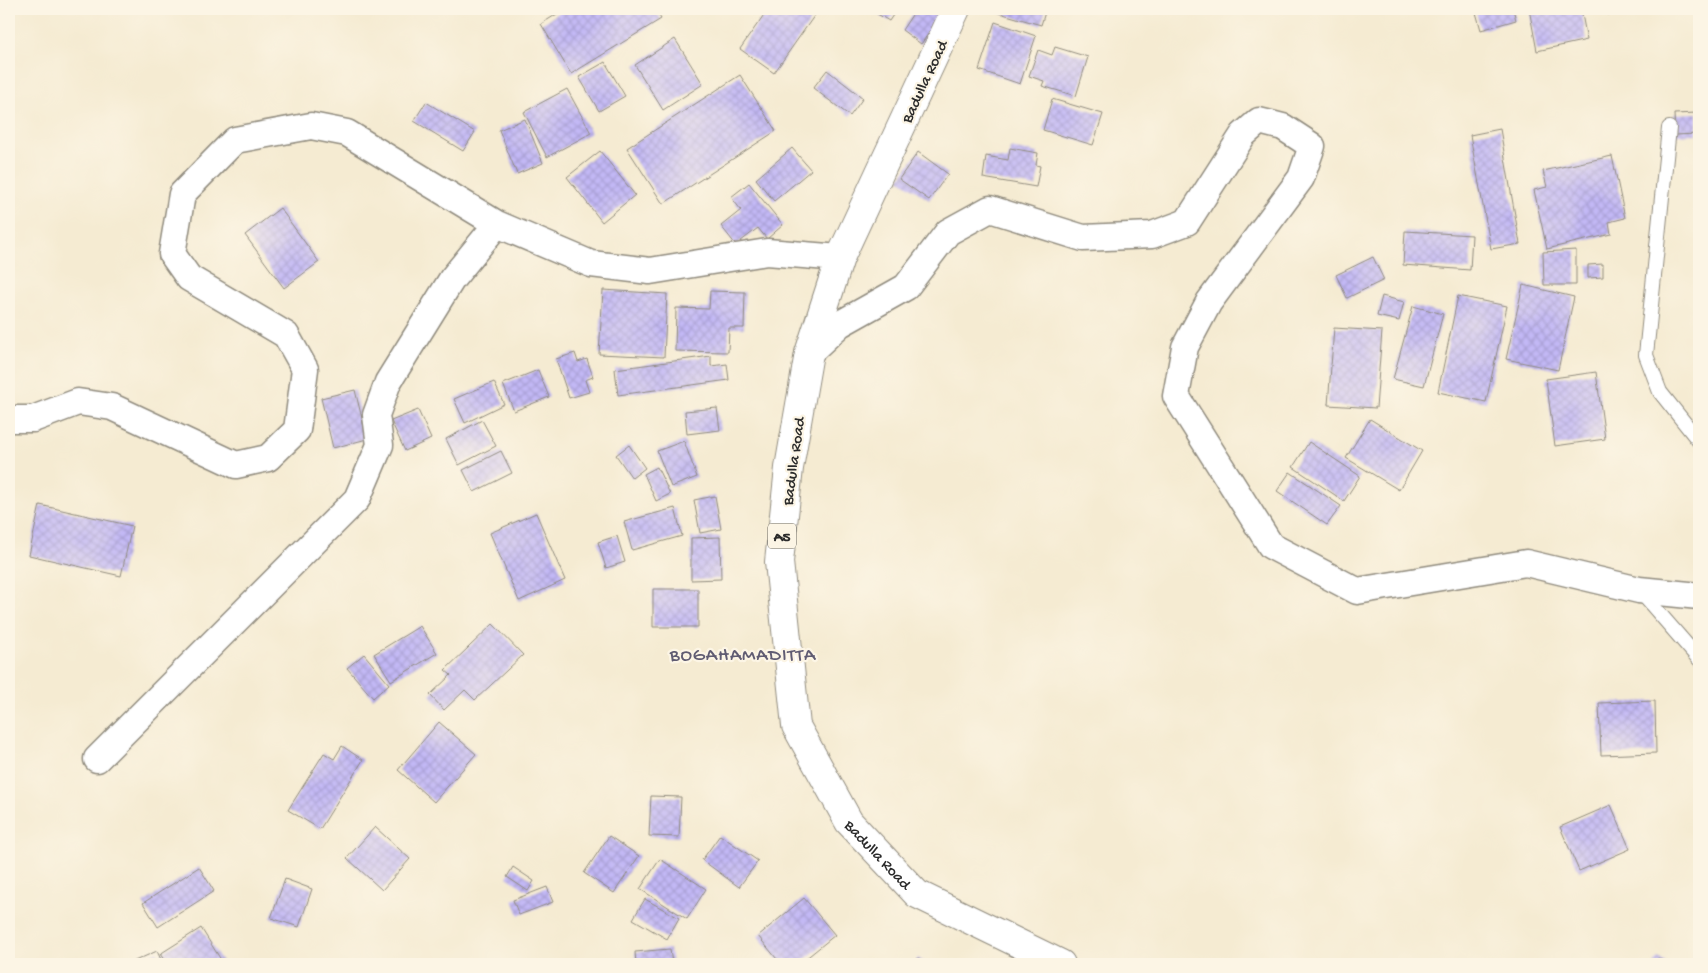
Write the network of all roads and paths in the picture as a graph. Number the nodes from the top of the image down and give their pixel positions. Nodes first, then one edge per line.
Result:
1 (956, 9) edge
2 (1670, 128) dead end
3 (497, 224) junction
4 (840, 258) junction
5 (810, 353) junction
6 (9, 420) edge
7 (1699, 441) edge
8 (1639, 590) junction
9 (1699, 596) edge
10 (1699, 659) edge
11 (97, 759) dead end
12 (1060, 964) edge

1 - 4 highway, Badulla Road / A5
2 - 7 lane
3 - 4 street
3 - 6 street
3 - 11 street
4 - 5 highway, Badulla Road / A5
5 - 8 street
5 - 12 highway, Badulla Road / A5
8 - 9 street
8 - 10 lane

